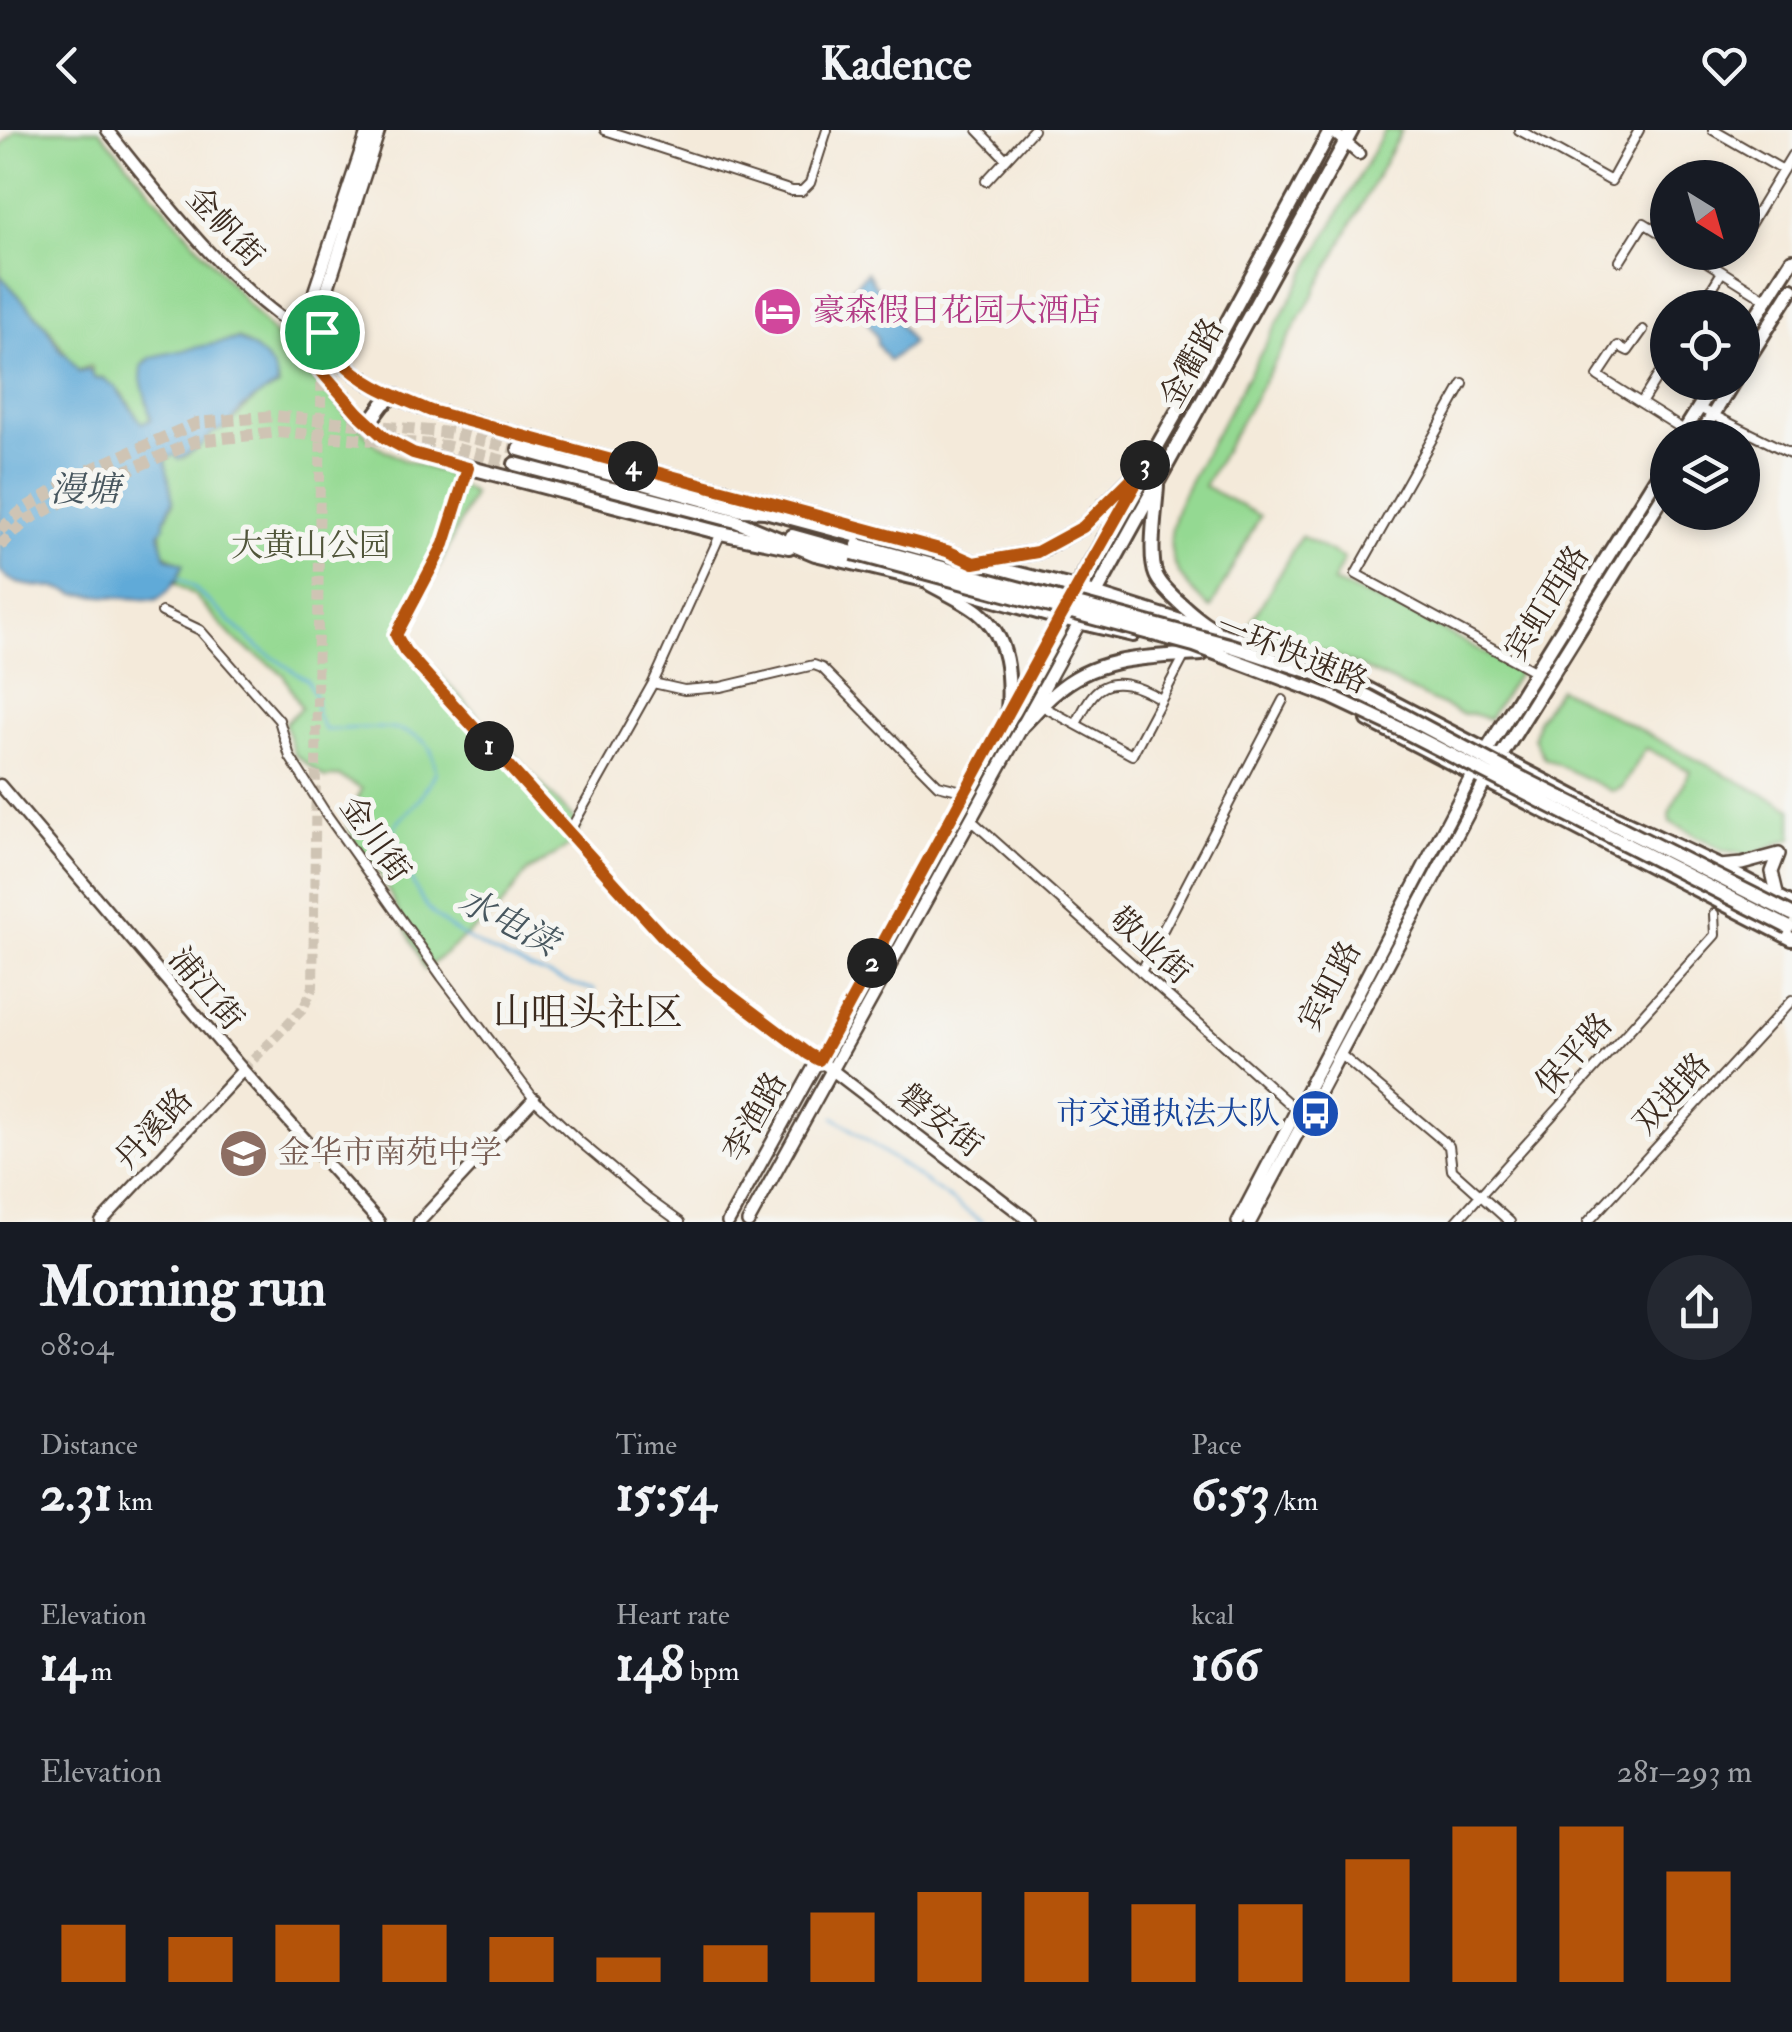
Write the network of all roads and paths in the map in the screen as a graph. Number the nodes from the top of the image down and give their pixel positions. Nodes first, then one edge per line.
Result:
1 (107, 130) edge
2 (368, 130) edge
3 (379, 130) edge
4 (605, 130) edge
5 (827, 130) edge
6 (978, 130) edge
7 (1032, 130) edge
8 (1331, 130) edge
9 (1519, 130) edge
10 (1640, 130) edge
11 (1713, 130) edge
12 (1531, 133) edge
13 (1349, 136) edge
14 (1359, 154) dead end
15 (1792, 155) edge
16 (1006, 159) junction
17 (1783, 170) junction
18 (986, 180) dead end
19 (1760, 208) edge
20 (1650, 227) edge
21 (1792, 260) edge
22 (1620, 261) dead end
23 (1719, 270) edge
24 (1722, 272) junction
25 (1711, 290) edge
26 (1792, 290) edge
27 (1767, 300) junction
28 (1760, 311) edge
29 (1643, 330) dead end
30 (322, 332) junction
31 (305, 334) junction
32 (1760, 340) edge
33 (1464, 384) dead end
34 (1650, 389) edge
35 (396, 395) junction
36 (1704, 400) edge
37 (1723, 400) edge
38 (1641, 403) junction
39 (1699, 408) junction
40 (1713, 415) junction
41 (1664, 420) edge
42 (1692, 420) edge
43 (1710, 420) edge
44 (369, 423) junction
45 (519, 449) tunnel mouth
46 (1792, 454) edge
47 (1148, 462) junction
48 (515, 464) tunnel mouth
49 (468, 468) junction
50 (1157, 482) junction
51 (1650, 487) edge
52 (1650, 515) edge
53 (739, 516) junction
54 (722, 533) junction
55 (815, 554) junction
56 (974, 563) junction
57 (924, 580) junction
58 (1076, 588) junction
59 (1095, 594) junction
60 (162, 612) dead end
61 (1060, 618) junction
62 (1080, 622) junction
63 (1226, 634) junction
64 (1202, 654) junction
65 (1185, 655) junction
66 (1536, 672) junction
67 (653, 683) junction
68 (1162, 699) junction
69 (1283, 700) dead end
70 (1038, 704) junction
71 (1008, 714) junction
72 (1076, 724) junction
73 (1022, 726) joint
74 (1493, 754) junction
75 (1472, 775) junction
76 (1485, 782) junction
77 (0, 785) edge
78 (966, 792) junction
79 (970, 819) junction
80 (568, 834) junction
81 (1786, 852) edge
82 (1720, 866) junction
83 (1778, 897) junction
84 (1792, 904) edge
85 (1714, 914) dead end
86 (1791, 927) edge
87 (1141, 972) junction
88 (1792, 1000) edge
89 (1340, 1054) junction
90 (819, 1060) junction
91 (243, 1070) junction
92 (833, 1070) junction
93 (534, 1098) junction
94 (1296, 1110) junction
95 (1480, 1195) junction
96 (101, 1222) edge
97 (379, 1222) edge
98 (419, 1222) edge
99 (680, 1222) edge
100 (728, 1222) edge
101 (748, 1222) edge
102 (1031, 1222) edge
103 (1238, 1222) edge
104 (1250, 1222) edge
105 (1456, 1222) edge
106 (1510, 1222) edge
107 (1588, 1222) edge

1 - 31 street, 金帆街
2 - 31 main road
3 - 30 main road
4 - 5 street
6 - 16 street
7 - 16 street
8 - 13 street
8 - 47 main road, 金衢路
9 - 12 street
10 - 12 street
11 - 17 street
13 - 14 street
13 - 50 main road, 金衢路
15 - 17 street
16 - 18 street
17 - 19 street
20 - 22 street
21 - 27 main road
23 - 24 street
24 - 25 street
24 - 27 street
26 - 32 main road
27 - 28 main road
29 - 38 street
30 - 31 street
30 - 35 main road
31 - 44 main road
33 - 66 street
34 - 38 street
35 - 44 main road
35 - 56 main road
36 - 39 main road
37 - 40 main road
38 - 41 street
39 - 40 street
39 - 42 main road
40 - 43 main road
40 - 46 street
44 - 49 main road
45 - 53 main road
47 - 56 main road
47 - 58 main road, 金衢路
48 - 53 main road
49 - 54 main road
49 - 80 street
50 - 59 main road, 金衢路
50 - 63 main road
51 - 66 main road, 宾虹西路
52 - 74 main road, 宾虹西路
53 - 55 main road
53 - 56 main road
53 - 86 main road, 一环快速路, bridge
54 - 55 main road
54 - 67 street
55 - 57 main road
56 - 58 main road
57 - 61 main road
57 - 71 main road
58 - 59 main road
58 - 61 main road, 金衢路
59 - 62 main road, 金衢路
59 - 63 main road
60 - 93 street, 金川街
61 - 62 main road
61 - 71 main road, 李渔路
62 - 64 main road
62 - 70 main road
63 - 74 main road
64 - 65 main road
64 - 75 main road
65 - 68 street
65 - 70 main road
66 - 74 main road, 宾虹西路
67 - 78 street
67 - 80 street
68 - 72 street
68 - 72 street
69 - 87 street
70 - 72 street
70 - 73 main road
71 - 78 main road, 李渔路
73 - 79 main road, 李渔路
74 - 75 main road, 宾虹西路
74 - 76 main road, 宾虹西路
74 - 82 main road
75 - 76 main road
75 - 94 main road, 宾虹路
76 - 86 main road
76 - 89 main road, 宾虹路
77 - 91 street, 浦江街
78 - 90 main road, 李渔路
79 - 87 street, 敬业街
79 - 92 main road, 李渔路
80 - 90 street
81 - 82 main road
81 - 83 main road
82 - 83 main road
83 - 84 main road
85 - 95 street, 保平路
87 - 94 street, 敬业街
88 - 107 street, 双进路
89 - 95 street
89 - 104 main road, 宾虹路
90 - 92 street, 磐安街
90 - 100 main road, 李渔路
91 - 96 street, 丹溪路
91 - 97 street, 浦江街
92 - 101 main road, 李渔路
92 - 102 street, 磐安街
93 - 98 street
93 - 99 street, 金川街
94 - 103 main road, 宾虹路
95 - 105 street, 保平路
95 - 106 street

